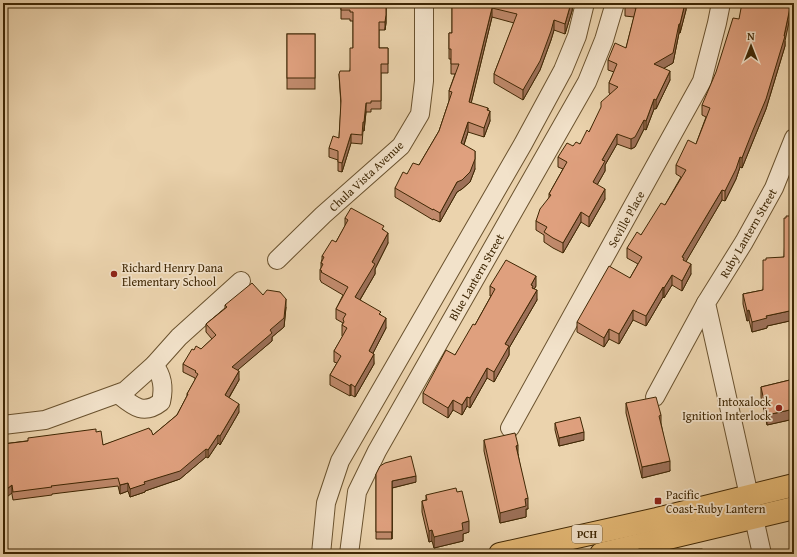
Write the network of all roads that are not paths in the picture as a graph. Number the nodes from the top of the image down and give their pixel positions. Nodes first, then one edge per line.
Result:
1 (424, 3) edge
2 (585, 3) edge
3 (615, 3) edge
4 (721, 3) edge
5 (794, 138) edge
6 (277, 260) dead end
7 (241, 281) dead end
8 (706, 303) junction
9 (154, 366) junction
10 (118, 394) junction
11 (655, 397) edge
12 (3, 425) edge
13 (510, 428) dead end
14 (794, 485) edge
15 (749, 496) junction
16 (794, 508) edge
17 (754, 518) junction
18 (321, 554) edge
19 (349, 554) edge
20 (500, 554) edge
21 (601, 554) edge
22 (762, 554) edge

1 - 6 street, Chula Vista Avenue
2 - 18 street
3 - 19 street, Blue Lantern Street
4 - 13 street, Seville Place
5 - 8 street, Ruby Lantern Street
7 - 9 street
8 - 11 street, Ruby Lantern Street
8 - 15 street
9 - 10 street
9 - 10 street
10 - 12 street
14 - 15 highway, PCH
15 - 17 street
15 - 20 highway, PCH
16 - 17 highway, PCH
17 - 21 highway, PCH
17 - 22 street

